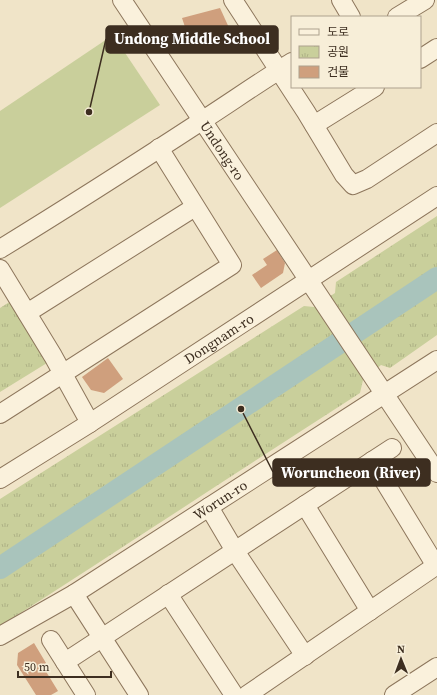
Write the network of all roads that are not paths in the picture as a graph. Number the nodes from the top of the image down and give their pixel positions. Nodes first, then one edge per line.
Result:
1 (122, 0) edge
2 (233, 0) edge
3 (341, 0) edge
4 (425, 0) edge
5 (350, 16) edge
6 (399, 16) edge
7 (437, 48) edge
8 (421, 58) edge
9 (285, 66) edge
10 (291, 78) edge
11 (296, 88) edge
12 (373, 88) edge
13 (202, 121) junction
14 (314, 126) junction
15 (437, 133) edge
16 (159, 148) junction
17 (437, 196) edge
18 (195, 207) junction
19 (0, 249) edge
20 (0, 269) edge
21 (309, 281) junction
22 (27, 313) junction
23 (437, 360) edge
24 (63, 374) junction
25 (381, 389) junction
26 (0, 414) edge
27 (90, 423) junction
28 (392, 448) dead end
29 (372, 461) junction
30 (437, 473) edge
31 (0, 479) edge
32 (305, 505) junction
33 (209, 507) junction
34 (235, 551) junction
35 (436, 565) edge
36 (74, 594) junction
37 (168, 594) junction
38 (370, 611) junction
39 (0, 636) edge
40 (102, 637) junction
41 (51, 640) dead end
42 (305, 656) junction
43 (65, 662) junction
44 (437, 667) edge
45 (86, 695) edge
46 (139, 695) edge
47 (234, 695) edge
48 (247, 695) edge
49 (394, 695) edge

1 - 13 street, Undong-ro
2 - 9 street
3 - 5 street
4 - 6 street
7 - 8 street
9 - 10 street
9 - 13 street
11 - 14 street
12 - 14 street
13 - 16 street
13 - 21 street, Undong-ro
14 - 15 street
16 - 18 street
16 - 19 street
17 - 21 street, Dongnam-ro
18 - 22 street
18 - 24 street
20 - 22 street
21 - 25 street, Undong-ro
21 - 27 street, Dongnam-ro
22 - 24 street
23 - 25 street, Worun-ro
24 - 26 street
24 - 27 street
25 - 30 street, Undong-ro
25 - 33 street, Worun-ro
27 - 31 street, Dongnam-ro
28 - 29 street
29 - 32 street
29 - 35 street
32 - 34 street
32 - 38 street
33 - 34 street
33 - 36 street, Worun-ro
34 - 37 street
34 - 42 street
35 - 38 street
36 - 39 street, Worun-ro
36 - 40 street
37 - 40 street
37 - 47 street
38 - 42 street
40 - 43 street
40 - 46 street
41 - 43 street
42 - 48 street
43 - 45 street
44 - 49 street

